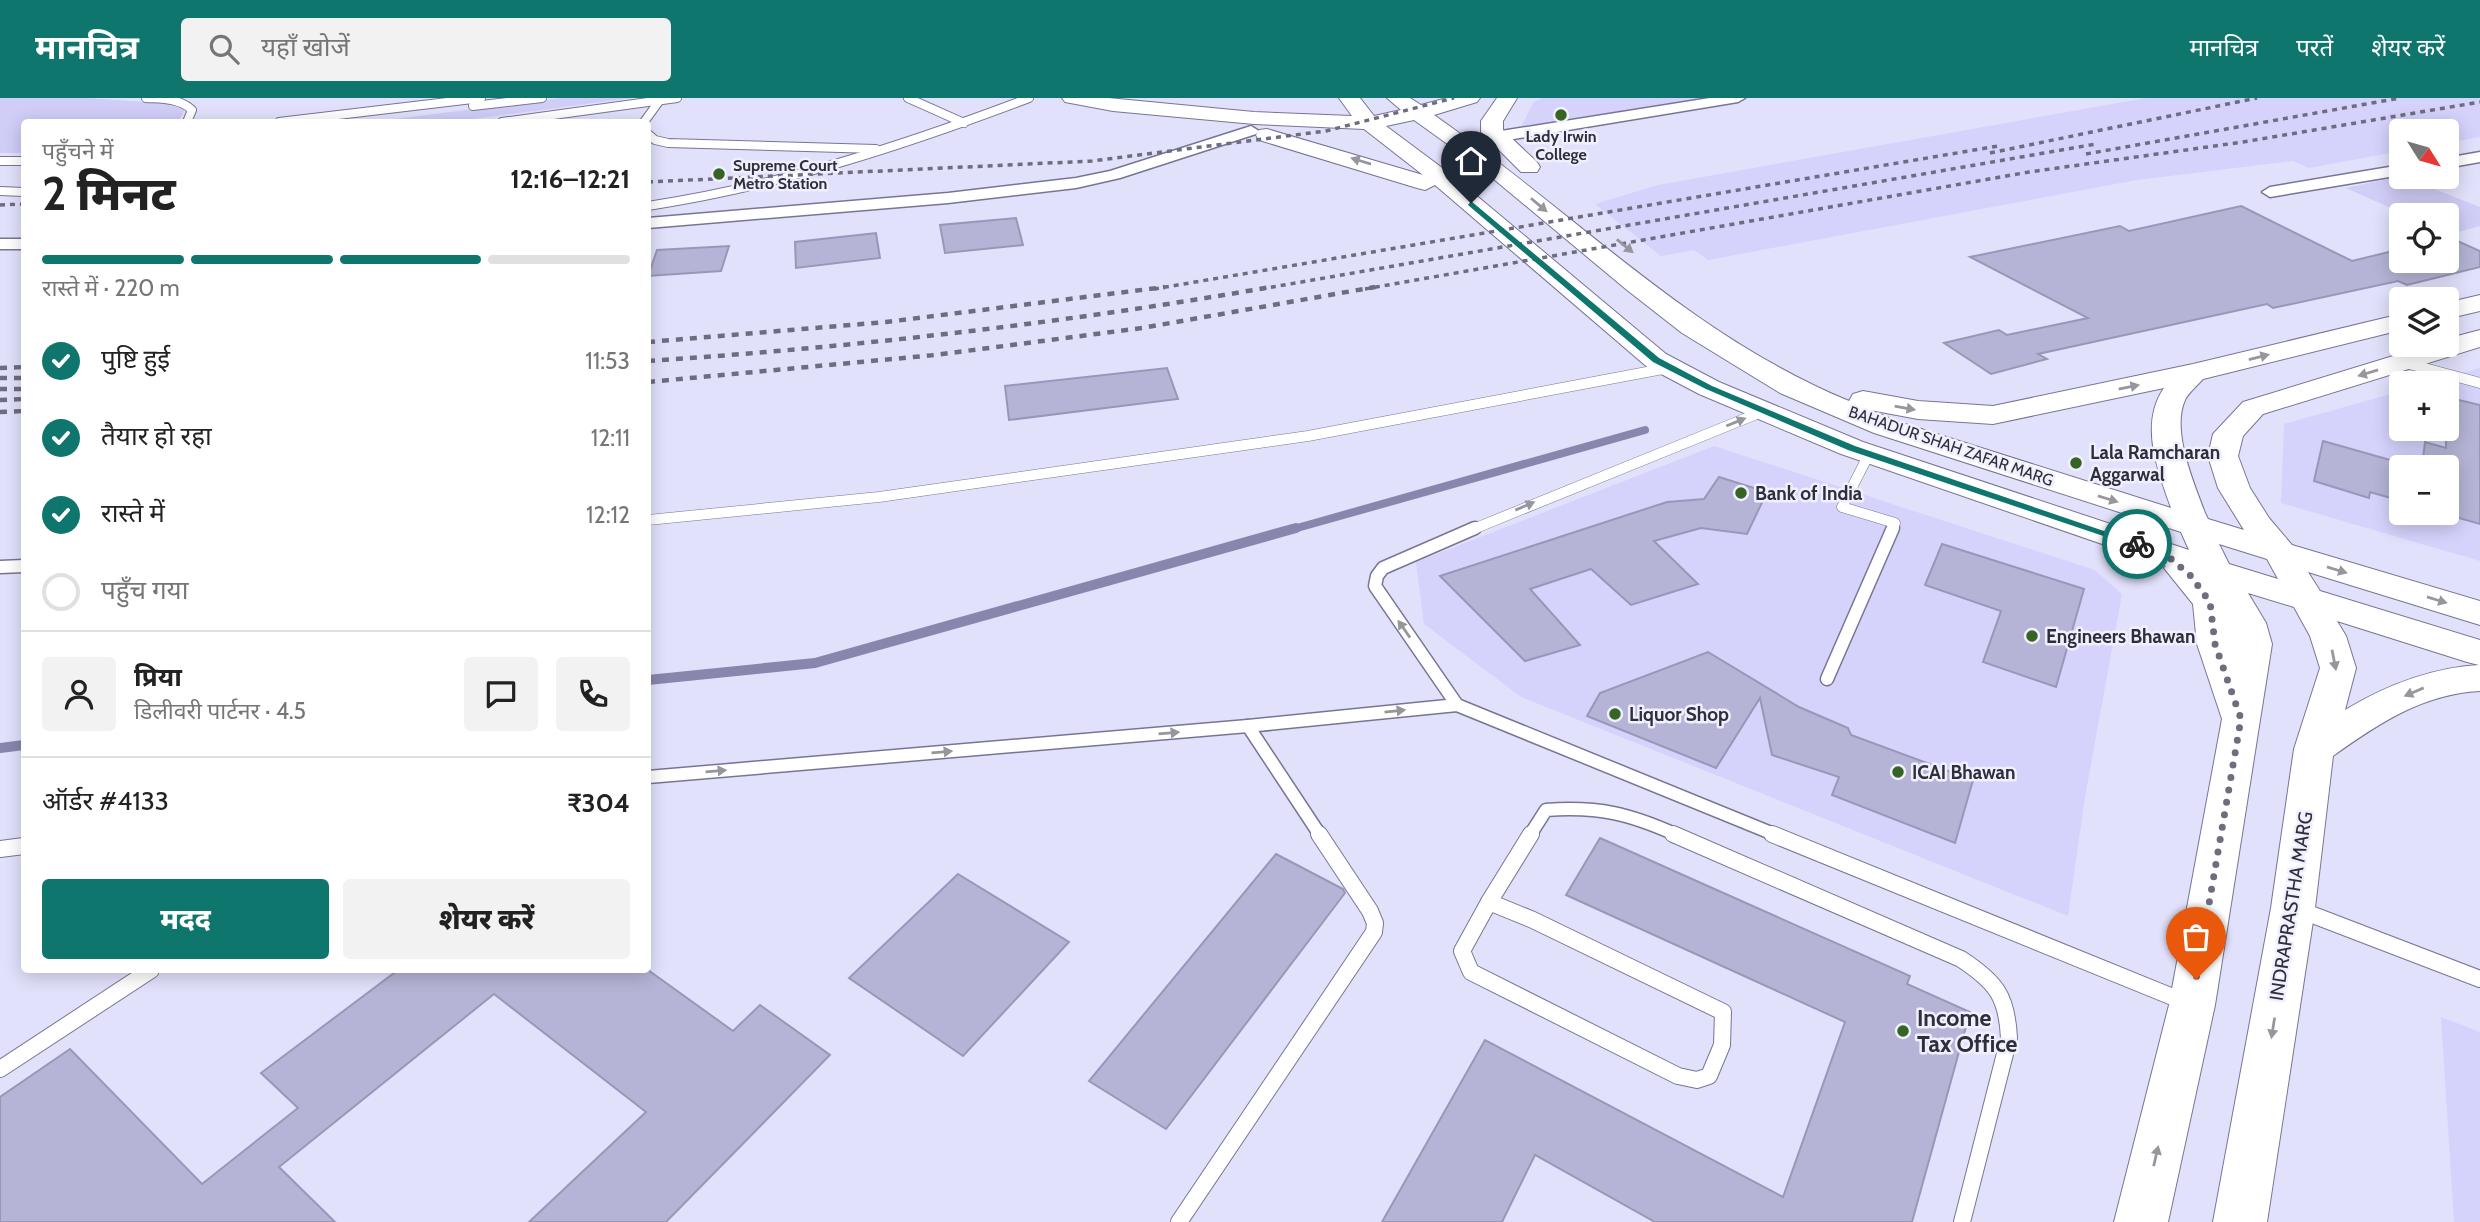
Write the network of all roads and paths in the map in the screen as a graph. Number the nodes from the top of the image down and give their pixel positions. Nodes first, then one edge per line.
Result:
1 (146, 98) edge
2 (481, 98) edge
3 (542, 98) edge
4 (677, 98) edge
5 (908, 98) edge
6 (1029, 98) edge
7 (1072, 98) edge
8 (1397, 98) edge
9 (1470, 98) edge
10 (1507, 98) edge
11 (1738, 98) edge
12 (660, 100) junction
13 (1118, 102) edge
14 (1168, 104) edge
15 (1358, 108) edge
16 (1417, 113) junction
17 (188, 119) edge
18 (304, 119) edge
19 (367, 119) edge
20 (524, 119) edge
21 (646, 119) edge
22 (964, 123) junction
23 (1251, 131) junction
24 (651, 137) edge
25 (894, 149) junction
26 (1490, 149) junction
27 (2480, 157) edge
28 (0, 161) edge
29 (21, 161) edge
30 (2459, 161) edge
31 (2389, 172) edge
32 (1425, 183) junction
33 (0, 191) edge
34 (21, 192) edge
35 (2270, 192) dead end
36 (651, 206) edge
37 (651, 223) edge
38 (0, 244) edge
39 (21, 244) edge
40 (2480, 303) edge
41 (2459, 308) edge
42 (2389, 325) edge
43 (2480, 338) edge
44 (1723, 347) junction
45 (2402, 362) junction
46 (1663, 364) junction
47 (2193, 373) junction
48 (2480, 383) edge
49 (1790, 387) junction
50 (1764, 411) junction
51 (1869, 454) junction
52 (651, 520) edge
53 (2195, 526) junction
54 (2280, 552) junction
55 (2164, 553) junction
56 (0, 566) edge
57 (21, 566) edge
58 (2216, 571) junction
59 (2305, 600) junction
60 (2480, 612) edge
61 (2480, 653) edge
62 (2480, 678) edge
63 (1827, 679) dead end
64 (1457, 705) junction
65 (2241, 719) junction
66 (1248, 726) junction
67 (2314, 749) junction
68 (651, 777) edge
69 (21, 846) edge
70 (0, 849) edge
71 (1489, 902) junction
72 (2293, 908) junction
73 (147, 973) edge
74 (2480, 979) edge
75 (2192, 1004) junction
76 (0, 1069) edge
77 (1179, 1222) edge
78 (1962, 1222) edge
79 (2141, 1222) edge
80 (2240, 1222) edge

1 - 17 lane
2 - 18 lane
3 - 19 lane
4 - 12 lane
5 - 22 lane
6 - 22 lane
7 - 13 main road
8 - 16 main road, BAHADUR SHAH ZAFAR MARG
9 - 16 main road
10 - 26 main road
11 - 26 street
12 - 20 lane
12 - 21 lane
13 - 14 main road
14 - 15 main road
14 - 23 main road
15 - 16 main road
15 - 32 main road
15 - 46 main road, BAHADUR SHAH ZAFAR MARG
16 - 26 main road, BAHADUR SHAH ZAFAR MARG
22 - 25 lane
32 -> 23 main road
23 - 37 street
24 - 25 lane
25 - 36 lane
26 -> 44 main road, BAHADUR SHAH ZAFAR MARG
26 -> 44 main road
27 - 30 street
28 - 29 lane
31 - 35 street
32 - 46 main road
33 - 34 lane
38 - 39 street
40 - 41 main road
47 -> 42 main road
43 - 45 main road, INDRAPRASTHA MARG
44 - 49 main road, BAHADUR SHAH ZAFAR MARG
45 - 48 lane
45 -> 54 main road, INDRAPRASTHA MARG
46 - 50 main road, BAHADUR SHAH ZAFAR MARG
46 - 52 lane
49 -> 47 main road
47 - 53 main road
49 -> 53 main road, BAHADUR SHAH ZAFAR MARG
50 - 51 main road, BAHADUR SHAH ZAFAR MARG
64 -> 50 lane
51 - 55 main road, BAHADUR SHAH ZAFAR MARG
51 - 63 lane
53 - 54 main road, BAHADUR SHAH ZAFAR MARG
53 - 58 main road
54 - 59 main road, INDRAPRASTHA MARG
54 -> 60 main road
55 - 58 main road, BAHADUR SHAH ZAFAR MARG
55 - 65 main road
56 - 57 lane
58 - 59 main road, BAHADUR SHAH ZAFAR MARG
58 - 65 main road
59 - 61 main road
59 -> 67 main road, INDRAPRASTHA MARG
62 -> 67 main road
66 -> 64 lane
64 - 75 lane
65 - 75 main road
68 -> 66 lane
66 - 77 lane
67 - 72 main road, INDRAPRASTHA MARG
69 - 70 lane
71 - 71 lane
71 - 78 lane
72 - 74 lane
72 -> 80 main road, INDRAPRASTHA MARG
73 - 76 lane
79 -> 75 main road

